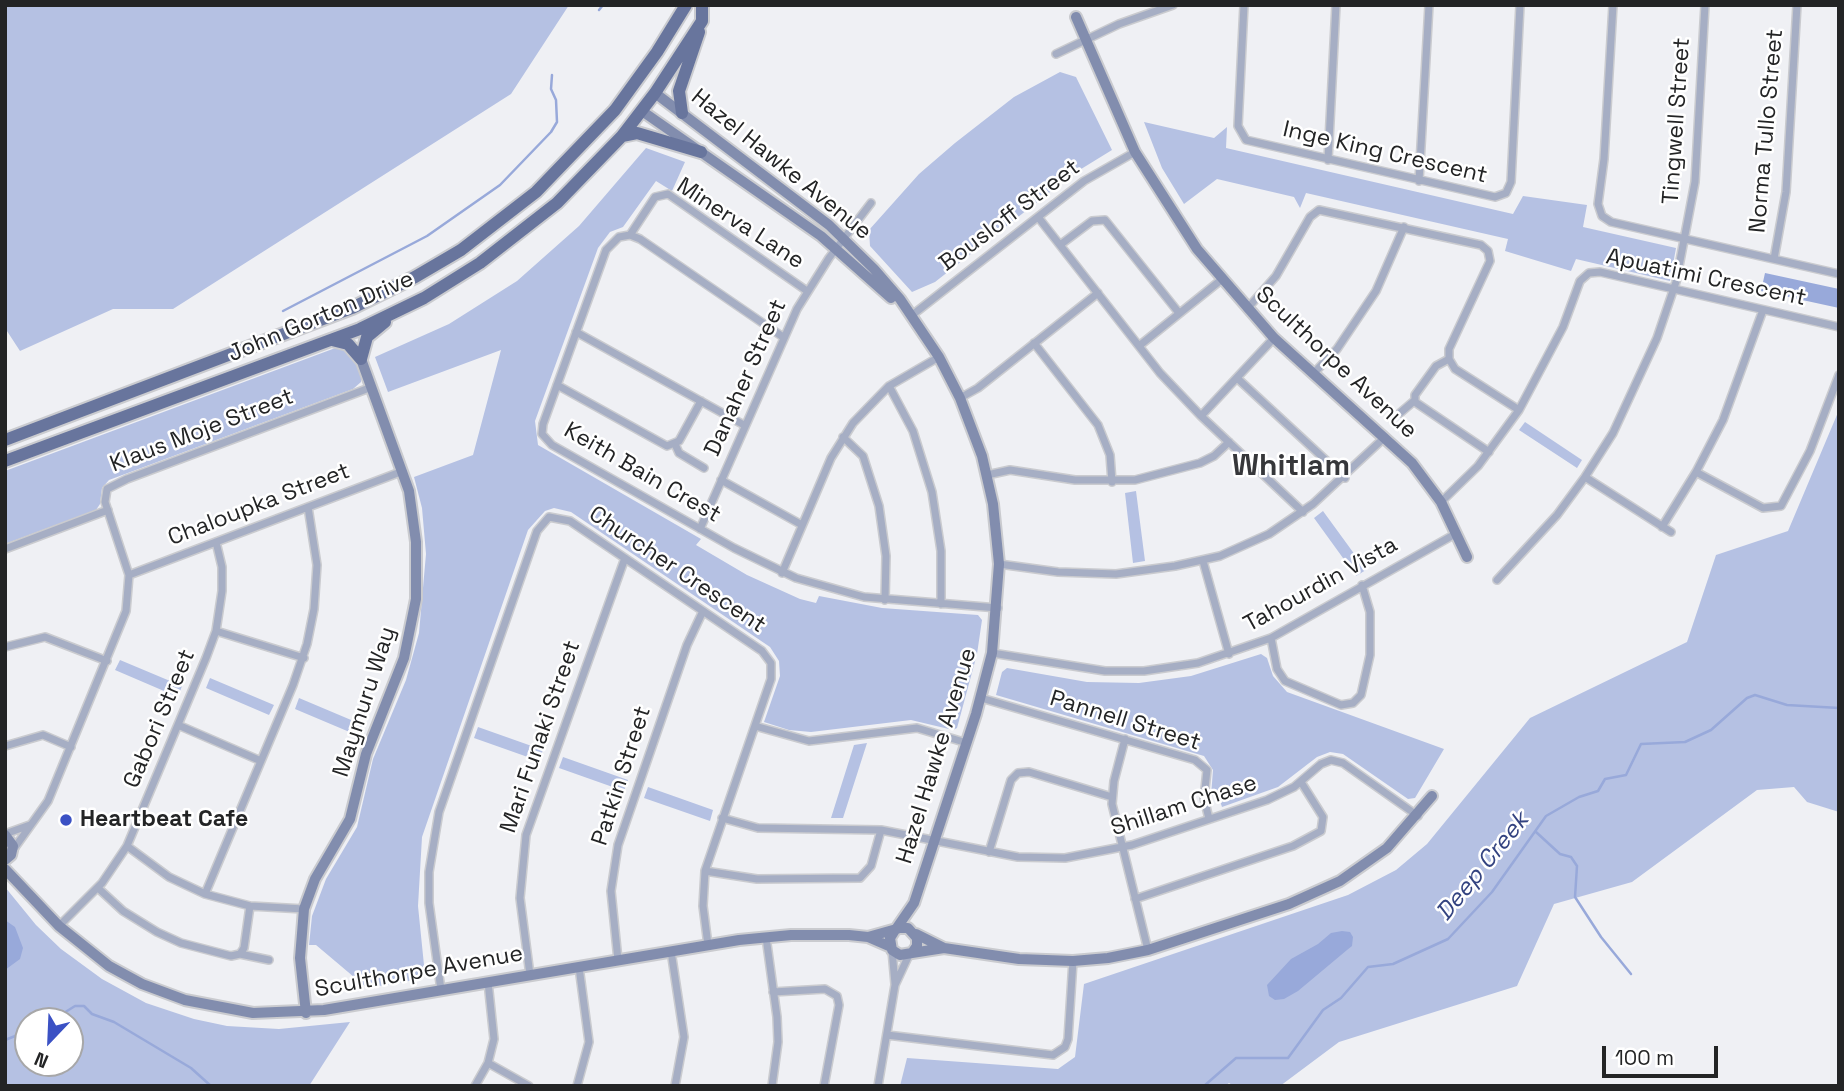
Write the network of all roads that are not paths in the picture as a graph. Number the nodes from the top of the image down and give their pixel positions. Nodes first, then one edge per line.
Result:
1 (686, 5) edge
2 (702, 5) edge
3 (1173, 5) edge
4 (1244, 5) edge
5 (1336, 5) edge
6 (1429, 5) edge
7 (1520, 5) edge
8 (1612, 5) edge
9 (1704, 5) edge
10 (1797, 5) edge
11 (1076, 17) dead end
12 (702, 21) junction
13 (1086, 40) junction
14 (1056, 54) dead end
15 (638, 80) junction
16 (655, 93) junction
17 (624, 97) junction
18 (642, 111) junction
19 (682, 113) junction
20 (622, 136) junction
21 (701, 152) junction
22 (1135, 152) junction
23 (1328, 160) junction
24 (1419, 181) junction
25 (871, 203) dead end
26 (1038, 217) junction
27 (1404, 227) junction
28 (630, 235) junction
29 (843, 238) junction
30 (1685, 239) junction
31 (1060, 245) junction
32 (835, 248) junction
33 (1774, 259) junction
34 (1839, 274) edge
35 (1221, 280) junction
36 (1674, 289) junction
37 (807, 291) junction
38 (1098, 293) junction
39 (903, 306) junction
40 (1247, 310) junction
41 (1763, 310) junction
42 (1179, 313) junction
43 (388, 316) junction
44 (911, 316) junction
45 (1839, 327) edge
46 (576, 332) junction
47 (783, 337) junction
48 (1274, 338) junction
49 (332, 340) junction
50 (1034, 343) junction
51 (1139, 346) junction
52 (939, 357) junction
53 (361, 359) junction
54 (1448, 359) junction
55 (1313, 374) junction
56 (1839, 375) edge
57 (1237, 378) junction
58 (557, 385) junction
59 (889, 386) junction
60 (372, 387) junction
61 (960, 398) junction
62 (701, 401) junction
63 (1414, 401) junction
64 (1519, 410) junction
65 (1400, 413) dead end
66 (1201, 416) junction
67 (744, 425) junction
68 (843, 437) junction
69 (1385, 437) junction
70 (5, 440) edge
71 (1229, 442) junction
72 (675, 444) junction
73 (1489, 452) junction
74 (5, 461) edge
75 (704, 468) dead end
76 (403, 471) junction
77 (1696, 472) junction
78 (987, 475) junction
79 (1585, 477) junction
80 (1345, 478) junction
81 (721, 480) junction
82 (1112, 482) junction
83 (1441, 502) junction
84 (308, 507) junction
85 (108, 510) junction
86 (1303, 512) junction
87 (803, 525) junction
88 (1662, 527) junction
89 (700, 529) junction
90 (1671, 532) dead end
91 (1457, 533) junction
92 (216, 542) junction
93 (5, 548) edge
94 (1467, 557) dead end
95 (625, 558) junction
96 (1203, 561) junction
97 (999, 564) junction
98 (782, 573) junction
99 (129, 575) junction
100 (1497, 580) dead end
101 (1362, 585) junction
102 (885, 600) junction
103 (941, 604) junction
104 (998, 608) junction
105 (703, 611) junction
106 (216, 631) junction
107 (1271, 638) junction
108 (5, 647) edge
109 (992, 653) junction
110 (1229, 654) junction
111 (304, 658) junction
112 (107, 662) junction
113 (981, 698) junction
114 (178, 725) junction
115 (755, 726) junction
116 (1125, 739) junction
117 (967, 743) junction
118 (5, 746) edge
119 (71, 747) junction
120 (261, 761) junction
121 (1301, 782) junction
122 (1432, 796) dead end
123 (1112, 797) junction
124 (1418, 816) junction
125 (722, 818) junction
126 (1209, 819) junction
127 (34, 823) junction
128 (880, 830) junction
129 (5, 835) edge
130 (935, 839) junction
131 (127, 846) junction
132 (1122, 848) junction
133 (989, 852) junction
134 (10, 854) edge
135 (5, 869) edge
136 (705, 872) junction
137 (18, 879) junction
138 (98, 888) junction
139 (205, 894) junction
140 (1135, 899) junction
141 (914, 903) junction
142 (250, 906) junction
143 (304, 909) junction
144 (59, 926) junction
145 (895, 930) junction
146 (915, 933) junction
147 (766, 937) junction
148 (868, 937) junction
149 (708, 945) junction
150 (944, 948) junction
151 (891, 949) junction
152 (1148, 950) junction
153 (671, 951) junction
154 (240, 954) junction
155 (911, 954) junction
156 (269, 960) dead end
157 (618, 960) junction
158 (1073, 961) junction
159 (579, 967) junction
160 (530, 975) junction
161 (488, 982) junction
162 (895, 985) junction
163 (440, 990) junction
164 (773, 992) junction
165 (306, 1013) junction
166 (887, 1035) junction
167 (488, 1063) junction
168 (475, 1086) edge
169 (529, 1086) edge
170 (577, 1086) edge
171 (676, 1086) edge
172 (772, 1086) edge
173 (824, 1086) edge
174 (878, 1086) edge

1 - 15 main road, John Gorton Drive
2 - 12 main road
3 - 13 street
4 - 23 street, Inge King Crescent
5 - 23 street
6 - 24 street
7 - 24 street, Inge King Crescent
8 - 30 street
9 - 30 street, Tingwell Street
10 - 33 street, Norma Tullo Street
11 - 13 street, Sculthorpe Avenue
12 - 16 main road, John Gorton Drive
12 - 19 main road
13 - 14 street
13 - 22 street, Sculthorpe Avenue
15 - 16 main road
15 - 17 main road, John Gorton Drive
16 - 18 main road, John Gorton Drive
16 - 19 street, Hazel Hawke Avenue
17 - 18 main road
17 - 70 main road, John Gorton Drive
18 - 20 main road, John Gorton Drive
18 - 21 street, Hazel Hawke Avenue
19 - 29 street, Hazel Hawke Avenue
20 - 21 main road
20 - 43 main road, John Gorton Drive
21 - 32 street, Hazel Hawke Avenue
22 - 26 street, Bousloff Street
22 - 35 street, Sculthorpe Avenue
23 - 24 street, Inge King Crescent
25 - 29 street, Danaher Street
26 - 31 street
26 - 44 street, Bousloff Street
27 - 40 street
27 - 54 street
27 - 55 street
28 - 37 street, Minerva Lane
28 - 46 street, Keith Bain Crest
28 - 47 street
29 - 32 street, Danaher Street
29 - 39 street, Hazel Hawke Avenue
30 - 33 street
30 - 36 street, Tingwell Street
31 - 38 street
31 - 42 street
32 - 37 street, Danaher Street
32 - 39 street, Hazel Hawke Avenue
33 - 34 street
35 - 40 street, Sculthorpe Avenue
35 - 42 street
36 - 41 street, Apuatimi Crescent
36 - 64 street, Apuatimi Crescent
36 - 79 street, Tingwell Street
37 - 47 street, Danaher Street
38 - 50 street
38 - 51 street
39 - 44 street, Hazel Hawke Avenue
40 - 48 street, Sculthorpe Avenue
41 - 45 street, Apuatimi Crescent
41 - 77 street
42 - 51 street
43 - 49 main road, John Gorton Drive
43 - 53 main road
44 - 52 street, Hazel Hawke Avenue
46 - 58 street, Keith Bain Crest
46 - 62 street
47 - 67 street, Danaher Street
48 - 55 street, Sculthorpe Avenue
48 - 57 street
49 - 53 main road
49 - 74 main road, John Gorton Drive
50 - 61 street
50 - 82 street
51 - 66 street
52 - 59 street
52 - 61 street, Hazel Hawke Avenue
53 - 60 street, Maymuru Way
54 - 63 street
54 - 64 street
55 - 69 street, Sculthorpe Avenue
56 - 77 street
57 - 66 street
57 - 80 street
58 - 72 street
58 - 89 street, Keith Bain Crest
59 - 68 street
59 - 103 street
60 - 76 street, Maymuru Way
60 - 85 street, Klaus Moje Street
61 - 78 street, Hazel Hawke Avenue
62 - 67 street
62 - 72 street
63 - 65 street
63 - 73 street
64 - 73 street, Apuatimi Crescent
66 - 71 street
67 - 81 street, Danaher Street
68 - 87 street
68 - 102 street
69 - 80 street
69 - 83 street, Sculthorpe Avenue
71 - 82 street
71 - 86 street
72 - 75 street
73 - 83 street, Apuatimi Crescent
76 - 84 street, Chaloupka Street
76 - 143 street, Maymuru Way
77 - 88 street
78 - 82 street
78 - 97 street, Hazel Hawke Avenue
79 - 88 street
79 - 100 street, Tingwell Street
80 - 86 street
81 - 87 street
81 - 89 street, Danaher Street
83 - 91 street, Sculthorpe Avenue
84 - 92 street, Chaloupka Street
84 - 111 street
85 - 93 street
85 - 99 street, Klaus Moje Street
86 - 96 street
87 - 98 street
88 - 90 street
89 - 98 street, Keith Bain Crest
91 - 94 street, Sculthorpe Avenue
91 - 101 street, Tahourdin Vista
92 - 99 street, Chaloupka Street
92 - 106 street, Gabori Street
95 - 105 street, Churcher Crescent
95 - 160 street, Mari Funaki Street
95 - 163 street, Churcher Crescent
96 - 97 street
96 - 110 street
97 - 104 street, Hazel Hawke Avenue
98 - 102 street, Keith Bain Crest
99 - 112 street, Klaus Moje Street
101 - 107 street, Tahourdin Vista
101 - 107 street
102 - 103 street, Keith Bain Crest
103 - 104 street, Keith Bain Crest
104 - 109 street, Hazel Hawke Avenue
105 - 115 street, Churcher Crescent
105 - 157 street, Patkin Street
106 - 111 street
106 - 114 street, Gabori Street
107 - 110 street, Tahourdin Vista
108 - 112 street
109 - 110 street, Tahourdin Vista
109 - 113 street, Hazel Hawke Avenue
111 - 120 street
112 - 119 street, Klaus Moje Street
113 - 116 street, Pannell Street
113 - 117 street, Hazel Hawke Avenue
114 - 120 street
114 - 131 street, Gabori Street
115 - 117 street
115 - 125 street, Churcher Crescent
116 - 123 street
116 - 126 street, Pannell Street
117 - 130 street, Hazel Hawke Avenue
118 - 119 street
119 - 127 street, Klaus Moje Street
120 - 139 street
121 - 124 street, Shillam Chase
121 - 126 street, Shillam Chase
121 - 140 street
122 - 124 street
123 - 132 street
123 - 133 street
124 - 152 street
125 - 128 street, Shillam Chase
125 - 136 street, Churcher Crescent
126 - 132 street, Shillam Chase
127 - 129 street
127 - 134 street, Klaus Moje Street
128 - 130 street, Shillam Chase
128 - 136 street
129 - 134 street, Sculthorpe Avenue
130 - 133 street, Shillam Chase
130 - 141 street, Hazel Hawke Avenue
131 - 138 street, Gabori Street
131 - 139 street
132 - 133 street, Shillam Chase
132 - 140 street
134 - 137 street, Sculthorpe Avenue
135 - 137 street, Sculthorpe Avenue
136 - 149 street, Churcher Crescent
137 - 144 street, Sculthorpe Avenue
138 - 144 street, Gabori Street
138 - 154 street
139 - 142 street
140 - 152 street
141 - 145 street, Hazel Hawke Avenue
141 - 146 street, Hazel Hawke Avenue
142 - 143 street
142 - 154 street
143 - 165 street, Maymuru Way
144 - 165 street, Sculthorpe Avenue
145 - 146 street
145 - 148 street, Sculthorpe Avenue
145 - 151 street
146 - 150 street
146 - 155 street
147 - 148 street, Sculthorpe Avenue
147 - 149 street, Sculthorpe Avenue
147 - 164 street
148 - 151 street, Sculthorpe Avenue
149 - 153 street, Sculthorpe Avenue
150 - 155 street
150 - 158 street
151 - 155 street
151 - 162 street
152 - 158 street
153 - 157 street, Sculthorpe Avenue
153 - 171 street
154 - 156 street
155 - 162 street
157 - 159 street, Sculthorpe Avenue
158 - 166 street
159 - 160 street, Sculthorpe Avenue
159 - 170 street
160 - 161 street, Sculthorpe Avenue
161 - 163 street, Sculthorpe Avenue
161 - 167 street
162 - 166 street
163 - 165 street, Sculthorpe Avenue
164 - 172 street
164 - 173 street
166 - 174 street
167 - 168 street
167 - 169 street

